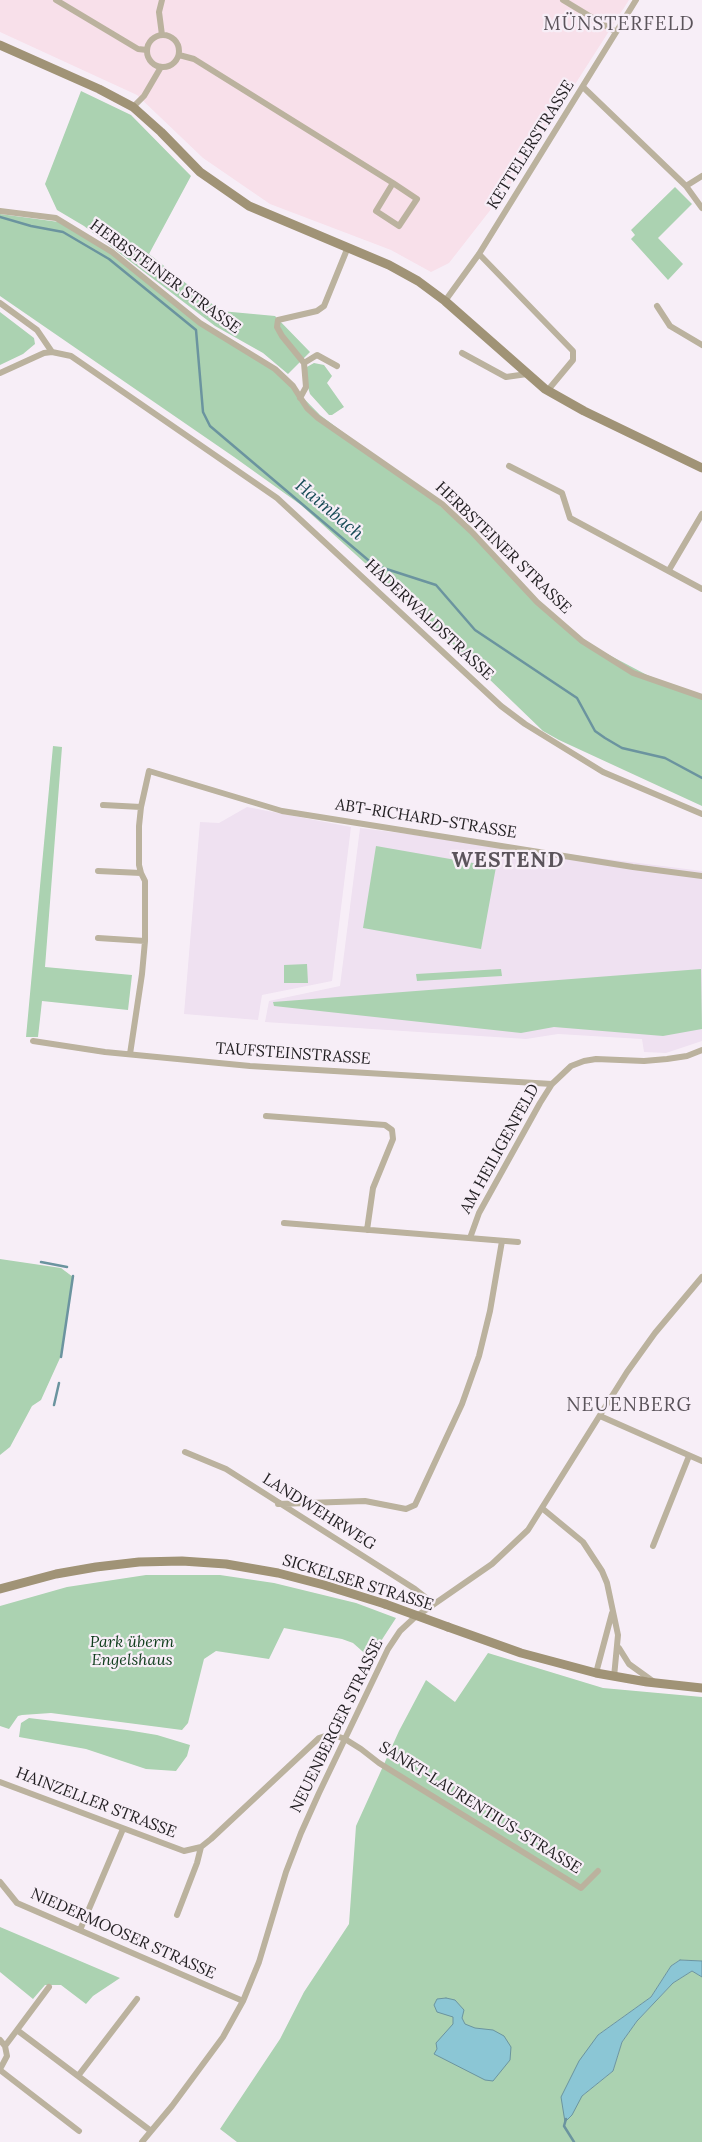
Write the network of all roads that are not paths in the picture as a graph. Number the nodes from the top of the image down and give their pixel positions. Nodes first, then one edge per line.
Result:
1 (56, 0) edge
2 (162, 0) edge
3 (564, 0) edge
4 (636, 0) edge
5 (616, 32) junction
6 (162, 34) junction
7 (0, 46) edge
8 (147, 50) junction
9 (179, 55) junction
10 (161, 67) junction
11 (582, 87) junction
12 (133, 107) junction
13 (702, 176) edge
14 (393, 183) junction
15 (686, 186) junction
16 (702, 208) edge
17 (0, 211) edge
18 (348, 246) junction
19 (479, 254) junction
20 (445, 301) junction
21 (0, 303) edge
22 (657, 306) dead end
23 (702, 345) edge
24 (52, 352) junction
25 (462, 353) dead end
26 (304, 363) junction
27 (336, 366) dead end
28 (0, 373) edge
29 (526, 374) junction
30 (548, 390) junction
31 (300, 398) junction
32 (509, 466) dead end
33 (702, 468) edge
34 (702, 514) edge
35 (669, 570) junction
36 (702, 589) edge
37 (702, 697) edge
38 (102, 805) dead end
39 (141, 807) junction
40 (702, 814) edge
41 (98, 871) dead end
42 (141, 873) junction
43 (702, 876) edge
44 (98, 938) dead end
45 (145, 941) junction
46 (33, 1041) dead end
47 (702, 1050) edge
48 (130, 1054) junction
49 (552, 1084) junction
50 (266, 1116) dead end
51 (284, 1223) dead end
52 (367, 1230) junction
53 (470, 1238) junction
54 (502, 1241) junction
55 (518, 1242) dead end
56 (702, 1277) edge
57 (600, 1416) junction
58 (185, 1452) dead end
59 (690, 1456) junction
60 (702, 1461) edge
61 (278, 1504) junction
62 (542, 1509) junction
63 (653, 1546) dead end
64 (0, 1589) edge
65 (434, 1604) junction
66 (612, 1613) junction
67 (618, 1647) junction
68 (596, 1673) junction
69 (614, 1677) junction
70 (656, 1683) junction
71 (702, 1688) edge
72 (345, 1739) junction
73 (0, 1783) edge
74 (123, 1830) junction
75 (201, 1847) junction
76 (598, 1871) dead end
77 (0, 1882) edge
78 (177, 1915) dead end
79 (80, 1930) junction
80 (49, 1987) dead end
81 (137, 1999) dead end
82 (243, 2002) junction
83 (16, 2030) junction
84 (0, 2040) edge
85 (5, 2046) junction
86 (0, 2069) edge
87 (78, 2076) junction
88 (79, 2131) dead end
89 (151, 2131) junction
90 (142, 2142) edge

1 - 8 street
2 - 6 street
3 - 5 street
4 - 5 street, KETTELERSTRASSE
5 - 11 street, KETTELERSTRASSE
6 - 8 street
6 - 9 street
7 - 12 main road
8 - 10 street
9 - 10 street
9 - 14 street
10 - 12 street
11 - 15 street
11 - 19 street, KETTELERSTRASSE
12 - 18 main road
13 - 15 street
14 - 14 street
15 - 16 street
17 - 31 street, HERBSTEINER STRASSE
18 - 20 main road
18 - 26 street
19 - 20 street, KETTELERSTRASSE
19 - 30 street
20 - 29 main road
21 - 24 street
22 - 23 street
24 - 28 street
24 - 40 street, HADERWALDSTRASSE
25 - 29 street
26 - 27 street
26 - 31 street
29 - 30 main road
30 - 33 main road
31 - 37 street, HERBSTEINER STRASSE
32 - 35 street
34 - 35 street
35 - 36 street
38 - 39 street
39 - 42 street
39 - 43 street, ABT-RICHARD-STRASSE
41 - 42 street
42 - 45 street
44 - 45 street
45 - 48 street
46 - 48 street, TAUFSTEINSTRASSE
47 - 49 street, AM HEILIGENFELD
48 - 49 street, TAUFSTEINSTRASSE
49 - 53 street, AM HEILIGENFELD
50 - 52 street
51 - 52 street
52 - 53 street
53 - 54 street
54 - 55 street
54 - 61 street
56 - 57 street, NEUENBERGER STRASSE
57 - 59 street
57 - 62 street, NEUENBERGER STRASSE
58 - 61 street, LANDWEHRWEG
59 - 60 street
59 - 63 street
61 - 65 street, LANDWEHRWEG
62 - 65 street, NEUENBERGER STRASSE
62 - 66 street
64 - 68 main road, SICKELSER STRASSE, bridge
65 - 72 street, NEUENBERGER STRASSE
66 - 67 street
66 - 68 street
67 - 69 street
67 - 70 street
68 - 69 main road, SICKELSER STRASSE
69 - 70 main road, SICKELSER STRASSE
70 - 71 main road, SICKELSER STRASSE
72 - 75 street
72 - 76 street, SANKT-LAURENTIUS-STRASSE
72 - 82 street, NEUENBERGER STRASSE
73 - 74 street, HAINZELLER STRASSE
74 - 75 street, HAINZELLER STRASSE
74 - 79 street
75 - 78 street
77 - 79 street, NIEDERMOOSER STRASSE
79 - 82 street, NIEDERMOOSER STRASSE
80 - 83 street
81 - 87 street
82 - 89 street, NEUENBERGER STRASSE
83 - 85 street
83 - 87 street
84 - 85 street
85 - 86 street
86 - 88 street
87 - 89 street
89 - 90 street, NEUENBERGER STRASSE

